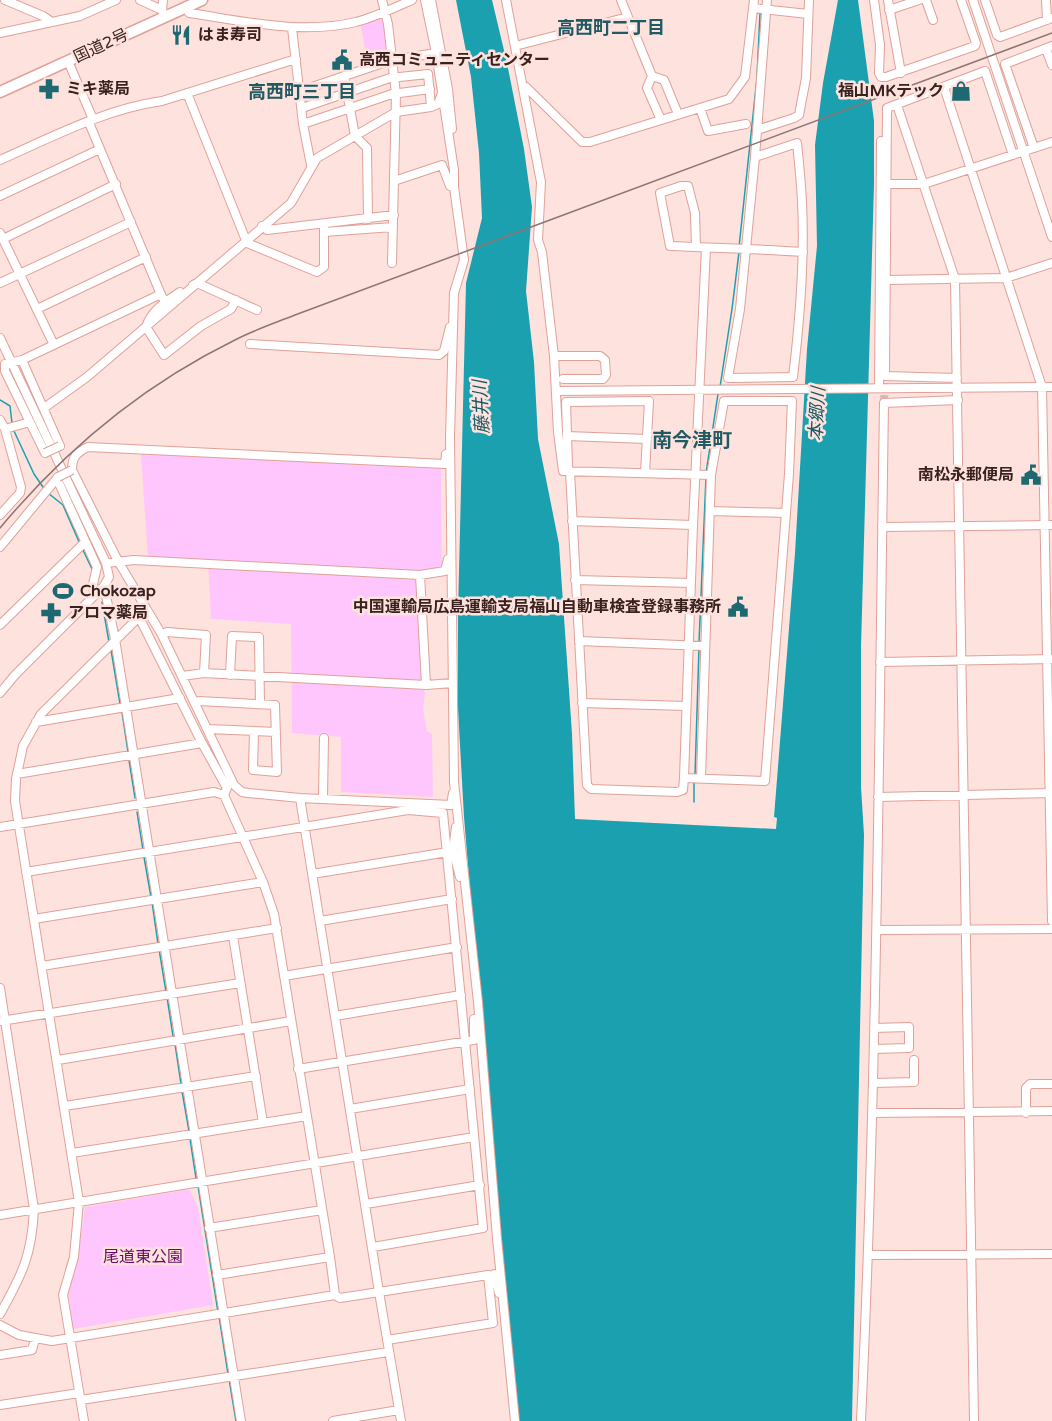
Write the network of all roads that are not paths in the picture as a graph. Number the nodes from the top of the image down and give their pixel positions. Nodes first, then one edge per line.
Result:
1 (5, 0) edge
2 (116, 0) edge
3 (140, 0) edge
4 (163, 0) edge
5 (202, 0) edge
6 (382, 0) edge
7 (412, 0) edge
8 (425, 0) edge
9 (431, 0) edge
10 (506, 0) edge
11 (621, 0) edge
12 (767, 0) edge
13 (809, 0) edge
14 (874, 0) edge
15 (888, 0) edge
16 (919, 0) edge
17 (926, 0) edge
18 (961, 0) edge
19 (973, 0) edge
20 (985, 0) edge
21 (1046, 0) edge
22 (753, 4) edge
23 (186, 7) junction
24 (767, 9) junction
25 (889, 10) junction
26 (385, 11) junction
27 (163, 13) junction
28 (808, 14) junction
29 (628, 17) junction
30 (1049, 19) edge
31 (933, 20) dead end
32 (52, 22) junction
33 (292, 28) junction
34 (0, 33) edge
35 (515, 46) junction
36 (1049, 48) edge
37 (436, 53) junction
38 (296, 59) junction
39 (392, 60) junction
40 (68, 61) junction
41 (1052, 65) edge
42 (901, 73) junction
43 (344, 76) junction
44 (652, 76) junction
45 (394, 77) junction
46 (524, 87) junction
47 (944, 87) junction
48 (430, 89) junction
49 (300, 91) junction
50 (445, 91) junction
51 (0, 92) edge
52 (187, 93) junction
53 (347, 93) junction
54 (396, 94) junction
55 (897, 105) junction
56 (431, 107) junction
57 (302, 108) junction
58 (350, 108) junction
59 (700, 108) junction
60 (396, 112) junction
61 (678, 114) junction
62 (661, 120) junction
63 (91, 121) junction
64 (303, 124) junction
65 (746, 124) dead end
66 (758, 130) junction
67 (355, 136) junction
68 (881, 141) dead end
69 (1052, 142) edge
70 (1034, 148) junction
71 (100, 149) junction
72 (1024, 151) junction
73 (1013, 155) junction
74 (755, 157) junction
75 (0, 160) edge
76 (311, 165) junction
77 (970, 169) junction
78 (394, 181) junction
79 (116, 184) junction
80 (886, 184) junction
81 (924, 184) junction
82 (454, 187) junction
83 (0, 196) edge
84 (394, 215) junction
85 (368, 219) junction
86 (131, 222) junction
87 (262, 226) junction
88 (393, 227) junction
89 (324, 228) junction
90 (2, 236) edge
91 (1052, 237) edge
92 (246, 239) junction
93 (696, 247) junction
94 (706, 248) junction
95 (746, 249) junction
96 (803, 252) junction
97 (146, 257) junction
98 (392, 263) dead end
99 (1052, 263) edge
100 (20, 274) junction
101 (1006, 278) junction
102 (955, 279) junction
103 (886, 280) junction
104 (0, 283) edge
105 (197, 283) junction
106 (163, 297) junction
107 (236, 300) junction
108 (37, 309) junction
109 (453, 309) junction
110 (257, 310) dead end
111 (146, 327) junction
112 (0, 338) edge
113 (250, 344) dead end
114 (54, 345) junction
115 (554, 356) junction
116 (22, 360) junction
117 (11, 362) junction
118 (957, 378) junction
119 (563, 379) dead end
120 (1042, 387) junction
121 (1052, 387) edge
122 (878, 388) junction
123 (957, 388) junction
124 (699, 390) junction
125 (556, 391) junction
126 (958, 400) junction
127 (44, 408) junction
128 (0, 420) edge
129 (30, 422) junction
130 (10, 428) junction
131 (567, 436) junction
132 (450, 437) junction
133 (646, 439) junction
134 (72, 470) junction
135 (570, 472) junction
136 (645, 473) junction
137 (698, 474) junction
138 (711, 475) junction
139 (58, 478) junction
140 (710, 511) junction
141 (786, 513) junction
142 (0, 515) edge
143 (572, 521) junction
144 (693, 525) junction
145 (1048, 525) edge
146 (959, 526) junction
147 (882, 528) junction
148 (82, 545) junction
149 (451, 545) junction
150 (0, 548) edge
151 (118, 561) junction
152 (106, 563) junction
153 (420, 575) junction
154 (575, 580) junction
155 (691, 584) junction
156 (104, 586) junction
157 (94, 596) junction
158 (0, 625) edge
159 (162, 635) junction
160 (579, 641) junction
161 (111, 643) junction
162 (692, 646) junction
163 (705, 646) junction
164 (1050, 659) edge
165 (961, 661) junction
166 (880, 662) junction
167 (204, 673) junction
168 (230, 675) junction
169 (182, 676) junction
170 (259, 677) junction
171 (453, 683) junction
172 (426, 685) junction
173 (0, 693) edge
174 (180, 698) junction
175 (195, 703) junction
176 (582, 703) junction
177 (260, 704) junction
178 (686, 706) junction
179 (122, 708) junction
180 (36, 722) junction
181 (208, 729) junction
182 (254, 731) junction
183 (276, 732) junction
184 (324, 738) dead end
185 (202, 743) junction
186 (130, 755) junction
187 (17, 774) junction
188 (684, 778) junction
189 (701, 778) junction
190 (454, 783) junction
191 (228, 789) junction
192 (1051, 793) edge
193 (964, 794) junction
194 (878, 797) junction
195 (300, 798) junction
196 (323, 798) junction
197 (140, 804) junction
198 (451, 805) junction
199 (458, 817) junction
200 (19, 824) junction
201 (303, 826) junction
202 (0, 827) edge
203 (243, 837) junction
204 (450, 851) junction
205 (145, 853) junction
206 (26, 872) junction
207 (312, 874) junction
208 (263, 882) junction
209 (464, 882) junction
210 (452, 899) junction
211 (153, 900) junction
212 (34, 919) junction
213 (320, 921) junction
214 (1052, 921) edge
215 (277, 928) junction
216 (1052, 929) edge
217 (877, 930) junction
218 (966, 930) junction
219 (233, 936) junction
220 (161, 947) junction
221 (457, 947) junction
222 (42, 966) junction
223 (328, 968) junction
224 (284, 976) junction
225 (240, 983) junction
226 (0, 988) edge
227 (168, 994) junction
228 (460, 995) junction
229 (478, 1002) junction
230 (49, 1013) junction
231 (335, 1016) junction
232 (3, 1021) edge
233 (291, 1022) junction
234 (248, 1028) junction
235 (874, 1028) junction
236 (176, 1041) junction
237 (470, 1041) junction
238 (874, 1049) junction
239 (58, 1060) junction
240 (914, 1060) dead end
241 (342, 1062) junction
242 (298, 1069) junction
243 (256, 1076) junction
244 (483, 1076) junction
245 (873, 1083) junction
246 (1052, 1084) edge
247 (184, 1087) junction
248 (470, 1089) junction
249 (65, 1106) junction
250 (350, 1109) junction
251 (1052, 1111) edge
252 (970, 1112) junction
253 (872, 1113) junction
254 (1026, 1113) junction
255 (307, 1116) junction
256 (263, 1123) junction
257 (191, 1134) junction
258 (474, 1137) junction
259 (72, 1153) junction
260 (358, 1156) junction
261 (314, 1164) junction
262 (198, 1182) junction
263 (480, 1185) junction
264 (79, 1202) junction
265 (366, 1204) junction
266 (34, 1209) junction
267 (322, 1210) junction
268 (0, 1215) edge
269 (209, 1228) junction
270 (497, 1238) junction
271 (373, 1247) junction
272 (1052, 1254) edge
273 (869, 1255) junction
274 (972, 1256) junction
275 (330, 1257) junction
276 (217, 1275) junction
277 (491, 1275) junction
278 (379, 1292) junction
279 (335, 1295) junction
280 (504, 1304) junction
281 (0, 1314) edge
282 (220, 1315) junction
283 (0, 1325) edge
284 (35, 1339) junction
285 (70, 1339) junction
286 (387, 1340) junction
287 (388, 1352) junction
288 (0, 1355) edge
289 (230, 1377) junction
290 (80, 1397) junction
291 (0, 1405) edge
292 (399, 1410) junction
293 (84, 1421) edge
294 (241, 1421) edge
295 (333, 1421) edge
296 (401, 1421) edge
297 (515, 1421) edge
298 (861, 1421) edge
299 (974, 1421) edge

1 - 32 street
2 - 32 street
3 - 27 street
4 - 27 street
5 - 23 highway, 国道2号
6 - 26 street
7 - 26 street
8 - 37 street
9 - 50 street
10 - 35 street
11 - 29 street
12 - 24 street
13 - 28 street
14 - 42 street
15 - 25 street
16 - 25 street
17 - 31 street
18 - 42 street
19 - 72 street
20 - 30 street
21 - 30 street
22 - 24 street
22 - 59 street
23 - 27 highway, 国道2号
23 - 33 street
24 - 28 street
24 - 66 street
25 - 42 street
26 - 33 street
26 - 39 street
27 - 40 highway, 国道2号
28 - 66 street
29 - 35 street
29 - 44 street
32 - 34 street
33 - 38 street
35 - 46 street
36 - 41 street
36 - 70 street
37 - 39 street
37 - 50 street
38 - 49 street
38 - 52 street
39 - 43 street
39 - 45 street
40 - 51 highway, 国道2号
40 - 63 street
43 - 49 street
43 - 53 street
44 - 61 street
44 - 62 street
45 - 48 street
45 - 53 street
45 - 54 street
46 - 62 street
46 - 115 street
47 - 55 street
47 - 73 street
47 - 77 street
48 - 54 street
48 - 56 street
49 - 57 street
50 - 56 street
50 - 82 street
52 - 63 street
52 - 92 street
53 - 57 street
53 - 58 street
54 - 58 street
54 - 60 street
55 - 80 street
55 - 81 street
56 - 60 street
57 - 64 street
58 - 64 street
58 - 67 street
59 - 61 street
59 - 65 street
60 - 67 street
60 - 78 street
61 - 62 street
63 - 71 street
63 - 75 street
64 - 76 street
66 - 74 street
67 - 76 street
67 - 85 street
68 - 122 street
69 - 70 street
70 - 72 street
71 - 79 street
71 - 83 street
72 - 73 street
72 - 91 street
73 - 77 street
74 - 95 street
74 - 96 street
76 - 87 street
77 - 81 street
77 - 101 street
78 - 82 street
78 - 84 street
79 - 86 street
79 - 90 street
80 - 81 street
80 - 103 street
81 - 102 street
82 - 109 street
84 - 85 street
84 - 88 street
85 - 89 street
86 - 97 street
86 - 100 street
87 - 89 street
87 - 92 street
88 - 89 street
88 - 98 street
89 - 92 street
90 - 100 street
92 - 105 street
93 - 93 street
93 - 94 street
94 - 95 street
94 - 124 street
95 - 96 street
95 - 96 street
97 - 106 street
97 - 108 street
99 - 101 street
100 - 104 street
100 - 108 street
101 - 102 street
101 - 120 street
102 - 103 street
102 - 118 street
103 - 118 street
105 - 106 street
105 - 107 street
105 - 111 street
106 - 111 street
106 - 114 street
107 - 110 street
107 - 111 street
108 - 114 street
109 - 113 street
109 - 132 street
111 - 127 street
112 - 117 street
114 - 116 street
115 - 119 street
115 - 125 street
116 - 117 street
116 - 127 street
117 - 129 street
117 - 152 street
118 - 123 street
120 - 121 street
120 - 123 street
120 - 145 street
122 - 123 street
122 - 124 street
123 - 126 street
124 - 125 street
124 - 137 street
125 - 135 street
126 - 146 street
126 - 147 street
127 - 129 street, bridge
128 - 130 street
129 - 130 street
130 - 142 street
131 - 133 street
131 - 133 street
131 - 135 street
132 - 134 street
132 - 149 street
133 - 136 street
134 - 139 street, bridge
134 - 151 street
135 - 136 street
135 - 143 street
136 - 137 street
137 - 138 street
137 - 144 street
138 - 140 street
138 - 141 street
139 - 148 street
139 - 150 street
140 - 141 street
140 - 163 street
141 - 189 street
143 - 144 street
143 - 154 street
144 - 155 street
145 - 146 street
145 - 164 street
146 - 147 street
146 - 165 street
147 - 166 street
148 - 157 street
148 - 158 street
149 - 153 street
149 - 171 street
151 - 152 street
151 - 153 street
151 - 159 street
152 - 156 street
153 - 172 street
154 - 155 street
154 - 160 street
155 - 162 street
156 - 157 street
156 - 161 street
157 - 173 street
159 - 167 street
159 - 169 street
160 - 162 street
160 - 176 street
161 - 174 street
161 - 179 street
161 - 180 street
162 - 163 street
162 - 178 street
163 - 189 street
164 - 165 street
164 - 192 street
165 - 166 street
165 - 193 street
166 - 194 street
167 - 168 street
167 - 169 street
168 - 170 street
168 - 170 street
169 - 175 street
170 - 172 street
170 - 177 street
171 - 172 street
171 - 190 street
174 - 179 street
174 - 185 street
175 - 177 street
175 - 181 street
176 - 178 street
176 - 188 street
177 - 183 street
178 - 188 street
179 - 180 street
179 - 186 street
180 - 187 street
181 - 182 street
181 - 191 street
182 - 183 street
182 - 183 street
184 - 196 street
185 - 186 street
185 - 191 street
186 - 187 street
186 - 197 street
187 - 200 street
188 - 189 street
190 - 198 street
190 - 199 street
191 - 195 street
191 - 197 street
191 - 203 street
192 - 193 street
192 - 214 street
193 - 194 street
193 - 218 street
194 - 217 street
195 - 196 street
195 - 201 street
196 - 198 street
197 - 200 street
197 - 205 street
198 - 199 street
199 - 204 street
199 - 209 street
200 - 202 street
200 - 206 street
201 - 203 street
201 - 204 street
201 - 207 street
203 - 205 street
203 - 208 street
204 - 207 street
204 - 209 street
204 - 210 street
205 - 206 street
205 - 211 street
206 - 212 street
207 - 213 street
208 - 211 street
208 - 215 street
209 - 229 street
210 - 213 street
210 - 221 street
211 - 212 street
211 - 220 street
212 - 222 street
213 - 223 street
215 - 219 street
215 - 224 street
216 - 218 street
217 - 218 street
217 - 235 street
218 - 252 street
219 - 220 street
219 - 225 street
220 - 222 street
220 - 227 street
221 - 223 street
221 - 228 street
222 - 230 street
223 - 224 street
223 - 231 street
224 - 233 street
225 - 227 street
225 - 234 street
226 - 232 street
227 - 230 street
227 - 236 street
228 - 231 street
228 - 237 street
229 - 237 street
229 - 244 street
230 - 232 street
230 - 239 street
231 - 241 street
232 - 266 street
233 - 234 street
233 - 242 street
234 - 236 street
234 - 243 street
235 - 238 street
235 - 238 street
236 - 239 street
236 - 247 street
237 - 241 street
237 - 244 street
237 - 248 street
238 - 245 street
239 - 249 street
240 - 245 street
241 - 242 street
241 - 250 street
242 - 255 street
243 - 247 street
243 - 256 street
244 - 270 street
245 - 253 street
246 - 254 street
247 - 249 street
247 - 257 street
248 - 250 street
248 - 258 street
249 - 259 street
250 - 260 street
251 - 254 street
252 - 253 street
252 - 254 street
252 - 274 street
253 - 273 street
255 - 256 street
255 - 261 street
256 - 257 street
257 - 259 street
257 - 262 street
258 - 260 street
258 - 263 street
259 - 264 street
260 - 261 street
260 - 265 street
261 - 262 street
261 - 267 street
262 - 264 street
262 - 269 street
263 - 265 street
263 - 271 street
264 - 266 street
264 - 285 street
265 - 271 street
266 - 268 street
266 - 281 street
267 - 269 street
267 - 275 street
269 - 276 street
270 - 277 street
270 - 280 street
271 - 278 street
272 - 274 street
273 - 274 street
273 - 298 street
274 - 299 street
275 - 276 street
275 - 279 street
276 - 282 street
277 - 278 street
277 - 280 street
277 - 286 street
278 - 279 street
278 - 286 street
279 - 282 street
280 - 297 street
282 - 285 street
282 - 289 street
283 - 284 street
284 - 285 street
284 - 288 street
285 - 290 street
286 - 287 street
287 - 289 street
287 - 292 street
289 - 290 street
289 - 294 street
290 - 291 street
290 - 293 street
292 - 295 street
292 - 296 street

